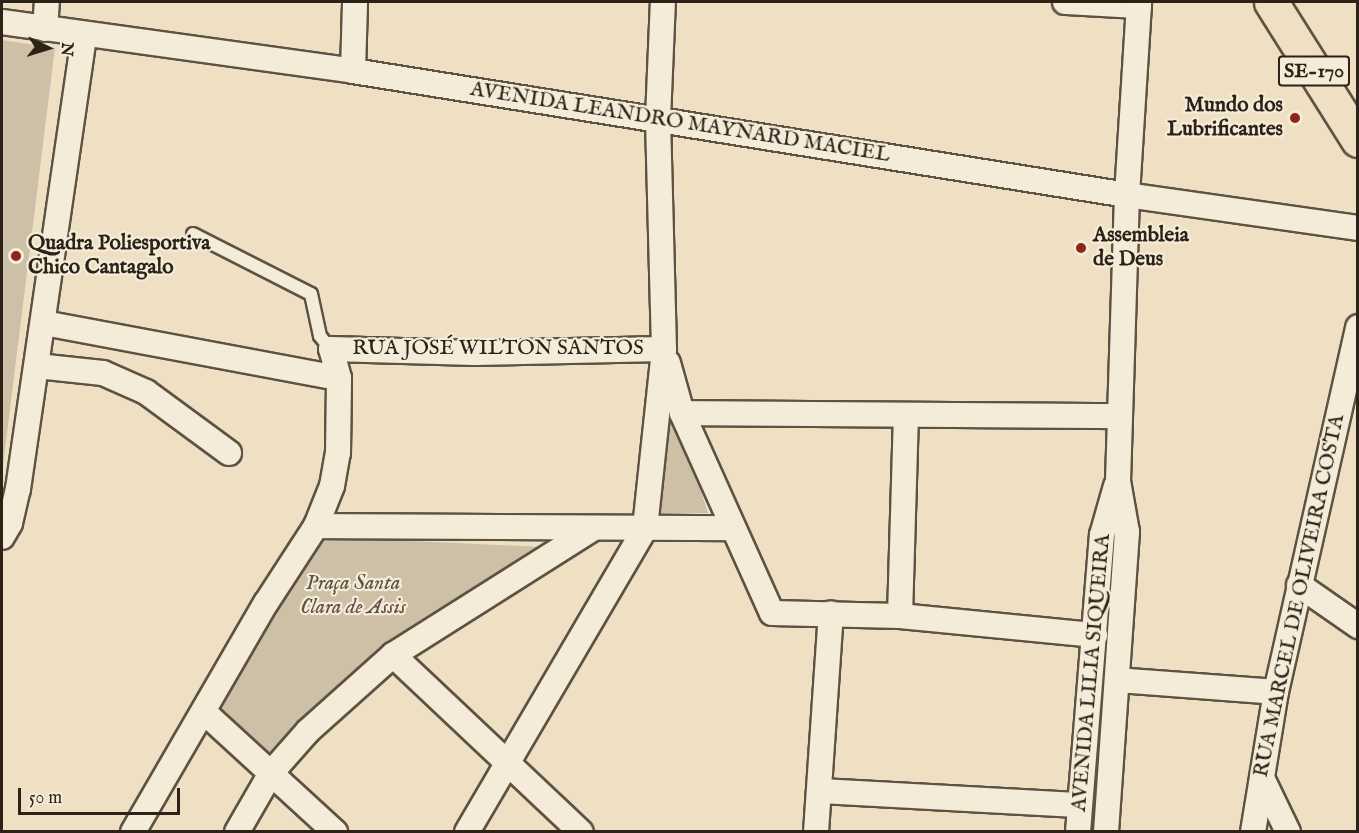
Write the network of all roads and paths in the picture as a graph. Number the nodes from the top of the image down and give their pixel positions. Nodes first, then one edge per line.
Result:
1 (47, 2) edge
2 (355, 2) edge
3 (663, 2) edge
4 (1065, 2) edge
5 (1271, 2) edge
6 (1139, 4) edge
7 (2, 22) edge
8 (45, 29) junction
9 (84, 36) junction
10 (353, 71) junction
11 (658, 119) junction
12 (1358, 140) edge
13 (1127, 195) junction
14 (1358, 228) edge
15 (193, 234) dead end
16 (44, 323) junction
17 (1358, 327) edge
18 (331, 349) junction
19 (664, 349) junction
20 (37, 366) junction
21 (339, 378) junction
22 (682, 413) junction
23 (906, 415) junction
24 (1119, 416) junction
25 (229, 453) dead end
26 (1118, 481) junction
27 (316, 526) junction
28 (645, 528) junction
29 (731, 528) junction
30 (592, 529) junction
31 (2, 537) edge
32 (1299, 585) junction
33 (831, 614) junction
34 (900, 616) junction
35 (1358, 626) edge
36 (1095, 635) junction
37 (393, 655) junction
38 (1117, 680) junction
39 (1276, 692) junction
40 (204, 712) junction
41 (506, 765) junction
42 (271, 773) junction
43 (1262, 778) junction
44 (819, 791) junction
45 (1079, 805) junction
46 (133, 831) edge
47 (237, 831) edge
48 (335, 831) edge
49 (467, 831) edge
50 (581, 831) edge
51 (816, 831) edge
52 (1078, 831) edge
53 (1106, 831) edge
54 (1253, 831) edge
55 (1288, 831) edge

1 - 8 street
2 - 10 street
3 - 11 street
4 - 6 street
5 - 12 main road, SE-170
6 - 13 street, AVENIDA LILIA SIQUEIRA
7 - 8 street, AVENIDA LEANDRO MAYNARD MACIEL
8 - 9 street, AVENIDA LEANDRO MAYNARD MACIEL
9 - 10 street, AVENIDA LEANDRO MAYNARD MACIEL
9 - 16 street
10 - 11 street, AVENIDA LEANDRO MAYNARD MACIEL
11 - 13 street, AVENIDA LEANDRO MAYNARD MACIEL
11 - 19 street
13 - 14 street, AVENIDA LEANDRO MAYNARD MACIEL
13 - 24 street, AVENIDA LILIA SIQUEIRA
15 - 18 lane
16 - 20 street
16 - 21 street
17 - 32 street, RUA MARCEL DE OLIVEIRA COSTA
18 - 19 street, RUA JOSÉ WILTON SANTOS
18 - 21 street
19 - 22 street
19 - 28 street
20 - 25 street
20 - 31 street
21 - 27 street
22 - 23 street
22 - 29 street
23 - 24 street
23 - 34 street
24 - 26 street, AVENIDA LILIA SIQUEIRA
26 - 36 street, AVENIDA LILIA SIQUEIRA
26 - 38 street, AVENIDA LILIA SIQUEIRA
27 - 30 street
27 - 40 street
28 - 29 street
28 - 30 street
28 - 41 street
29 - 33 street
30 - 37 street
32 - 35 street
32 - 39 street, RUA MARCEL DE OLIVEIRA COSTA
33 - 34 street
33 - 44 street
34 - 36 street
36 - 45 street, AVENIDA LILIA SIQUEIRA
37 - 41 street
37 - 42 street
38 - 39 street
38 - 53 street, AVENIDA LILIA SIQUEIRA
39 - 43 street, RUA MARCEL DE OLIVEIRA COSTA
40 - 42 street
40 - 46 street
41 - 49 street
41 - 50 street
42 - 47 street
42 - 48 street
43 - 54 street, RUA MARCEL DE OLIVEIRA COSTA
43 - 55 street
44 - 45 street
44 - 51 street
45 - 52 street, AVENIDA LILIA SIQUEIRA

